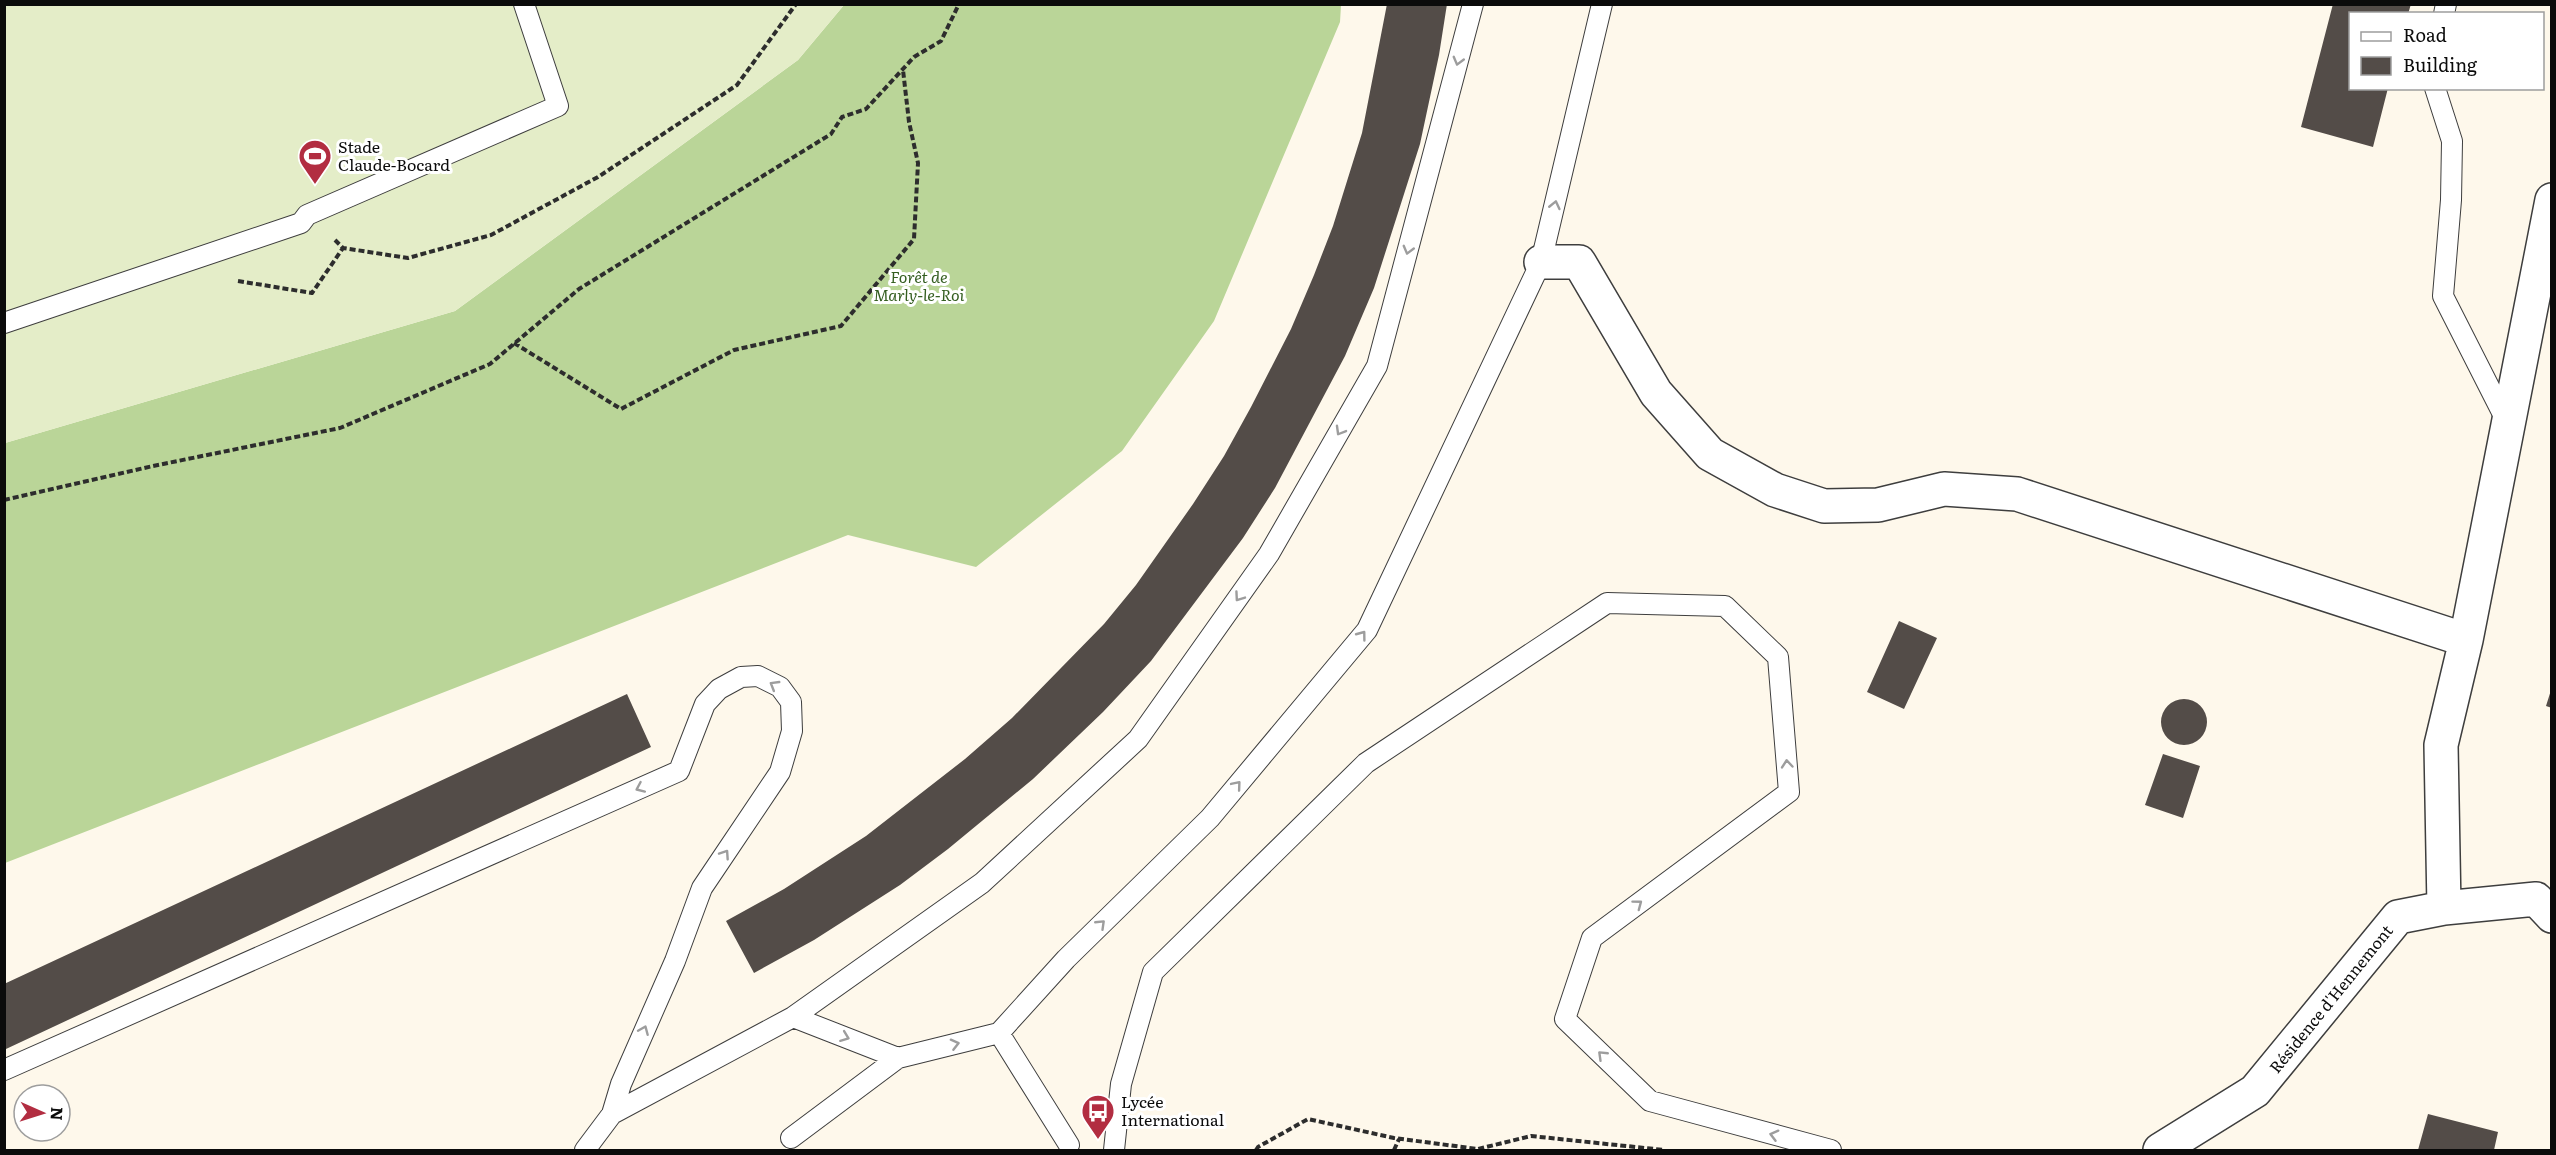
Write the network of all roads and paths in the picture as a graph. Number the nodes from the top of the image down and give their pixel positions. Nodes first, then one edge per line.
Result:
1 (524, 4) edge
2 (796, 4) edge
3 (959, 4) edge
4 (1473, 4) edge
5 (1602, 4) edge
6 (903, 69) junction
7 (2435, 90) edge
8 (2552, 200) edge
9 (307, 215) junction
10 (1541, 262) junction
11 (4, 324) edge
12 (514, 343) junction
13 (2508, 424) junction
14 (4, 500) edge
15 (2466, 640) junction
16 (2444, 908) junction
17 (2552, 916) edge
18 (793, 1017) junction
19 (999, 1033) junction
20 (898, 1058) junction
21 (4, 1070) edge
22 (612, 1114) junction
23 (791, 1138) dead end
24 (1399, 1139) junction
25 (1442, 1144) junction
26 (1069, 1145) dead end
27 (585, 1150) edge
28 (1114, 1150) edge
29 (1256, 1150) edge
30 (1394, 1150) edge
31 (1442, 1150) edge
32 (1664, 1150) edge
33 (1831, 1150) edge
34 (2160, 1150) edge

1 - 9 lane
2 - 9 path
3 - 6 path
4 -> 18 lane
10 -> 5 lane
6 - 12 path
6 - 12 path
7 - 13 lane
8 - 13 street
9 - 11 lane
10 - 15 street
19 -> 10 lane
12 - 14 path
13 - 15 street
15 - 16 street
16 - 17 street, Résidence d'Hennemont
16 - 34 street, Résidence d'Hennemont
18 -> 20 lane
18 - 22 lane
20 -> 19 lane
19 - 26 lane
20 - 23 lane
22 -> 21 lane
22 - 27 lane
24 - 25 path
24 - 29 path
24 - 30 path
25 - 31 path
25 - 32 path
33 -> 28 lane

